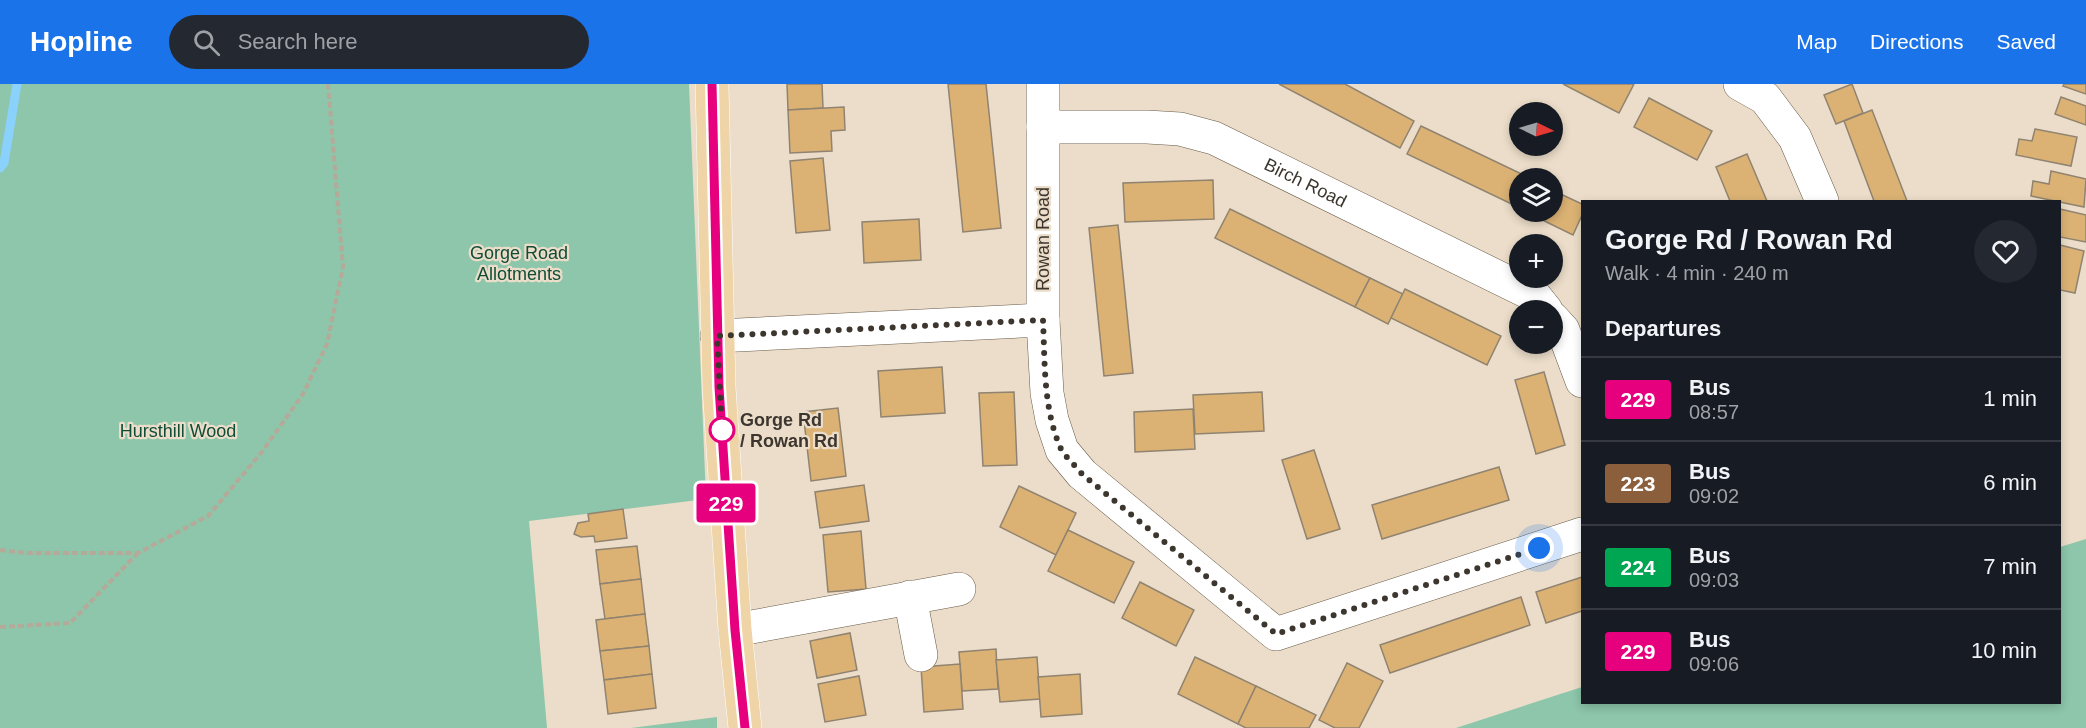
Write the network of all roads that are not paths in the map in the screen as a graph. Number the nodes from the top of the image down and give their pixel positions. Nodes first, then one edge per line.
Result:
1 (712, 84) edge
2 (1043, 84) edge
3 (1760, 89) edge
4 (1043, 127) junction
5 (1822, 200) edge
6 (1538, 300) edge
7 (1043, 320) junction
8 (1563, 330) edge
9 (717, 336) junction
10 (1581, 378) edge
11 (1581, 534) edge
12 (959, 589) dead end
13 (910, 597) junction
14 (735, 630) junction
15 (921, 655) dead end
16 (745, 728) edge

1 - 9 main road
2 - 4 street, Rowan Road
3 - 5 street
4 - 6 street, Birch Road
4 - 7 street, Rowan Road
7 - 9 street
7 - 11 street, Rowan Road
8 - 10 street
9 - 14 main road
12 - 13 street
13 - 14 street
13 - 15 street
14 - 16 main road

